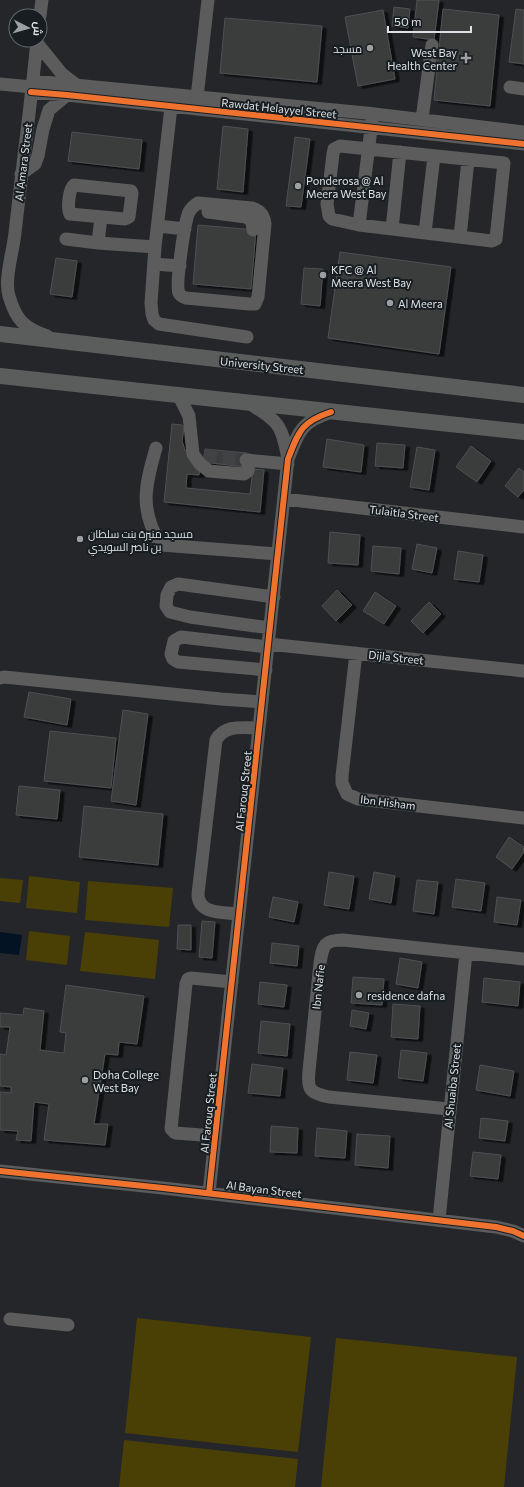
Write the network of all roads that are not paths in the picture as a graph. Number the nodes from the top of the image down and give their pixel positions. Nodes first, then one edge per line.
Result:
1 (208, 0) edge
2 (432, 45) dead end
3 (36, 48) edge
4 (42, 48) edge
5 (0, 84) edge
6 (75, 84) junction
7 (32, 87) junction
8 (510, 87) dead end
9 (524, 89) edge
10 (67, 95) junction
11 (172, 100) junction
12 (197, 103) junction
13 (370, 113) junction
14 (422, 119) junction
15 (368, 128) junction
16 (524, 132) edge
17 (505, 136) junction
18 (524, 144) edge
19 (365, 148) junction
20 (400, 152) junction
21 (434, 156) junction
22 (468, 160) junction
23 (502, 163) junction
24 (21, 174) junction
25 (191, 209) junction
26 (98, 217) junction
27 (359, 224) junction
28 (158, 226) junction
29 (392, 229) junction
30 (185, 230) junction
31 (253, 230) dead end
32 (425, 233) junction
33 (460, 237) junction
34 (66, 239) dead end
35 (95, 243) junction
36 (155, 248) junction
37 (154, 264) junction
38 (180, 266) junction
39 (8, 283) junction
40 (0, 302) edge
41 (0, 334) edge
42 (247, 337) dead end
43 (68, 343) junction
44 (0, 376) edge
45 (524, 395) edge
46 (179, 396) junction
47 (247, 402) junction
48 (332, 412) junction
49 (524, 432) edge
50 (156, 448) dead end
51 (288, 462) junction
52 (284, 499) junction
53 (524, 527) edge
54 (278, 554) junction
55 (274, 597) junction
56 (270, 628) junction
57 (268, 645) junction
58 (356, 653) junction
59 (266, 670) junction
60 (524, 671) edge
61 (0, 678) edge
62 (262, 702) junction
63 (259, 728) junction
64 (524, 818) edge
65 (239, 914) junction
66 (466, 953) junction
67 (524, 959) edge
68 (232, 982) junction
69 (449, 1109) junction
70 (215, 1136) junction
71 (0, 1171) edge
72 (209, 1193) junction
73 (439, 1220) junction
74 (524, 1236) edge
75 (10, 1319) dead end
76 (68, 1325) dead end

1 - 12 street
2 - 14 street
3 - 7 street, Al Amara Street
4 - 6 street
5 - 7 street, Rawdat Helayyel Street
6 - 7 street, Rawdat Helayyel Street
6 - 11 street, Rawdat Helayyel Street
7 - 10 street, Rawdat Helayyel Street
7 - 24 street, Al Amara Street
8 - 9 street
10 - 11 street, Rawdat Helayyel Street
10 - 24 street
11 - 12 street, Rawdat Helayyel Street
11 - 28 street
12 - 13 street, Rawdat Helayyel Street
12 - 15 street, Rawdat Helayyel Street
13 - 14 street, Rawdat Helayyel Street
13 - 15 street
14 - 17 street, Rawdat Helayyel Street
15 - 17 street, Rawdat Helayyel Street
15 - 19 street
16 - 17 street, Rawdat Helayyel Street
17 - 18 street, Rawdat Helayyel Street
17 - 23 street
19 - 20 street
19 - 27 street
19 - 27 street
20 - 21 street
20 - 29 street
21 - 22 street
21 - 32 street
22 - 23 street
22 - 33 street
23 - 33 street
24 - 39 street, Al Amara Street
25 - 30 street
25 - 31 street
25 - 38 street
26 - 26 street
26 - 35 street
27 - 29 street
28 - 30 street
28 - 36 street
29 - 32 street
30 - 38 street
32 - 33 street
34 - 35 street
35 - 36 street
36 - 37 street
37 - 38 street
37 - 42 street
39 - 40 street, Al Amara Street
39 - 43 street, Al Amara Street
41 - 43 main road, University Street
43 - 45 main road, University Street
44 - 46 main road
46 - 47 main road
46 - 51 street
47 - 48 main road
47 - 51 street, Al Farouq Street
48 - 49 main road
48 - 51 street, Al Farouq Street
50 - 54 street
51 - 52 street, Al Farouq Street
52 - 53 street, Tulaitla Street
52 - 54 street, Al Farouq Street
54 - 55 street, Al Farouq Street
55 - 56 street, Al Farouq Street
55 - 56 street
56 - 57 street, Al Farouq Street
57 - 58 street, Dijla Street
57 - 59 street, Al Farouq Street
57 - 59 street, Dijla Street
58 - 60 street, Dijla Street
58 - 64 street, Ibn Hisham
59 - 62 street, Al Farouq Street
61 - 62 street
62 - 63 street, Al Farouq Street
63 - 65 street, Al Farouq Street
63 - 65 street
65 - 68 street, Al Farouq Street
66 - 67 street, Ibn Nafie
66 - 69 street, Al Shuaiba Street
66 - 69 street, Ibn Nafie
68 - 70 street, Al Farouq Street
68 - 70 street
69 - 73 street, Al Shuaiba Street
70 - 72 street, Al Farouq Street
71 - 72 street, Al Bayan Street
72 - 73 street, Al Bayan Street
73 - 74 street, Al Bayan Street
75 - 76 street

